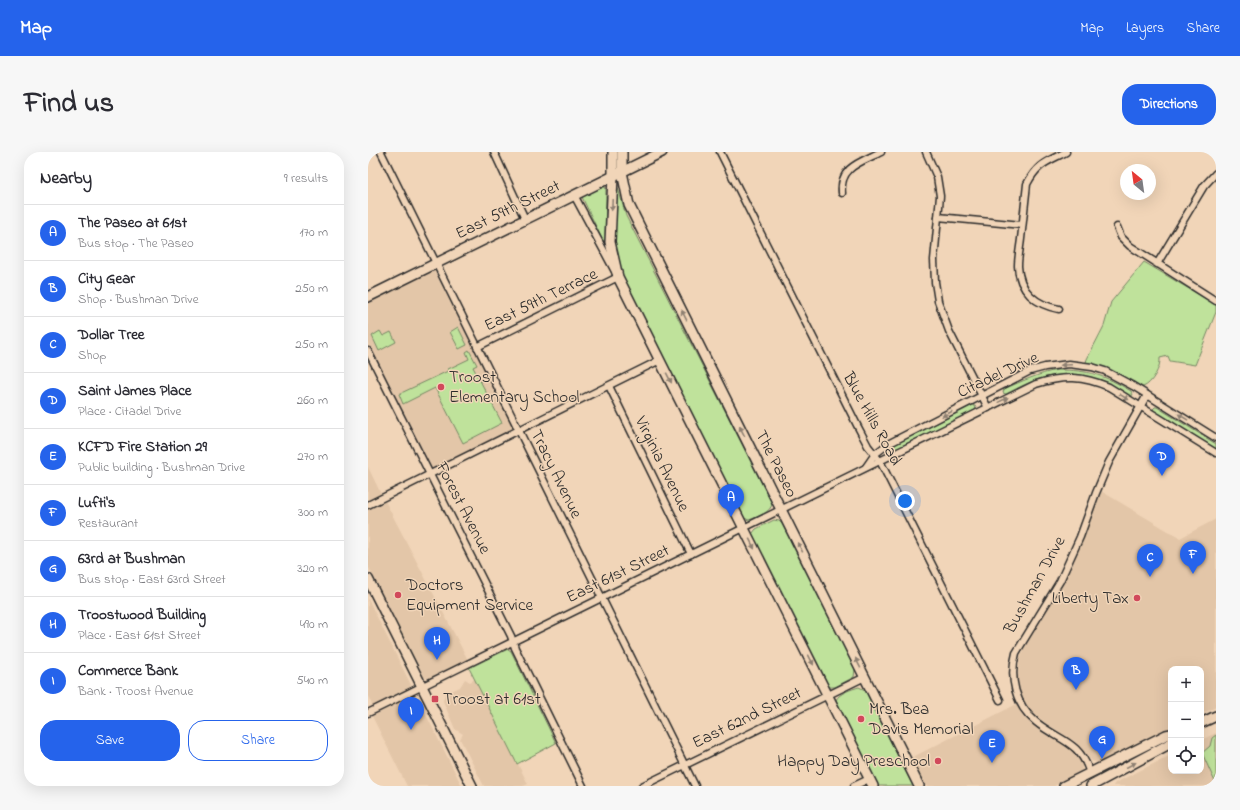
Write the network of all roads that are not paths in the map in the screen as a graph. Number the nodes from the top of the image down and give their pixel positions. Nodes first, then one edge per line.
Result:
1 (381, 152) edge
2 (494, 152) edge
3 (613, 152) edge
4 (622, 152) edge
5 (662, 152) edge
6 (720, 152) edge
7 (881, 152) edge
8 (926, 152) edge
9 (1066, 152) edge
10 (1216, 173) edge
11 (618, 174) junction
12 (842, 193) dead end
13 (574, 195) junction
14 (938, 218) junction
15 (525, 219) junction
16 (1022, 225) junction
17 (1117, 227) dead end
18 (436, 264) junction
19 (1157, 264) junction
20 (618, 277) junction
21 (368, 297) edge
22 (1216, 301) edge
23 (1059, 309) dead end
24 (477, 347) junction
25 (368, 351) edge
26 (660, 360) junction
27 (609, 386) junction
28 (1147, 395) junction
29 (982, 396) junction
30 (1141, 407) junction
31 (988, 408) junction
32 (519, 431) junction
33 (1216, 438) edge
34 (1216, 453) edge
35 (875, 454) junction
36 (880, 461) junction
37 (864, 469) junction
38 (430, 475) junction
39 (368, 505) edge
40 (781, 510) junction
41 (744, 528) junction
42 (691, 554) junction
43 (368, 579) edge
44 (602, 598) junction
45 (513, 642) junction
46 (865, 677) junction
47 (422, 687) junction
48 (828, 694) junction
49 (1000, 700) dead end
50 (368, 713) edge
51 (1216, 716) edge
52 (1204, 722) edge
53 (1168, 735) edge
54 (1168, 745) edge
55 (1132, 752) junction
56 (685, 765) junction
57 (1090, 773) junction
58 (871, 782) edge
59 (1095, 785) edge
60 (472, 786) edge
61 (583, 786) edge
62 (642, 786) edge
63 (695, 786) edge
64 (854, 786) edge
65 (919, 786) edge
66 (1064, 786) edge
67 (1077, 786) edge

1 - 18 street, Tracy Avenue
2 - 15 street
3 - 11 main road, The Paseo
4 - 11 main road, The Paseo
5 - 11 main road, East 59th Street
6 - 35 street, Blue Hills Road
7 - 12 street
8 - 14 street
9 - 16 street
10 - 19 street
11 - 13 main road, East 59th Street
11 -> 20 main road, The Paseo
40 -> 11 main road, The Paseo
13 - 15 main road, East 59th Street
13 - 20 street
14 - 16 street
14 - 29 street
15 - 18 main road, East 59th Street
16 - 23 street
17 - 19 street
18 - 21 main road, East 59th Street
18 - 24 street, Tracy Avenue
19 - 22 street
20 - 24 street, East 59th Terrace
20 - 26 main road, The Paseo
24 - 32 street, Tracy Avenue
25 - 38 street, Forest Avenue
26 - 27 street
26 -> 41 main road, The Paseo
27 - 32 street
27 - 42 street, Virginia Avenue
28 -> 29 street, Citadel Drive
28 - 30 street, Bushman Drive
33 -> 28 street, Citadel Drive
29 - 31 street
29 -> 35 street, Citadel Drive
31 -> 30 street, Citadel Drive
30 - 34 street, Citadel Drive
30 - 57 street, Bushman Drive
31 - 36 street, Citadel Drive
32 - 38 street
32 - 44 street, Tracy Avenue
35 - 36 street, Blue Hills Road
35 - 37 street, Citadel Drive
36 - 37 street, East 61st Street
36 - 49 street, Blue Hills Road
37 - 40 street, East 61st Street
38 - 39 street
38 - 45 street, Forest Avenue
40 - 41 street, East 61st Street
46 -> 40 main road, The Paseo
41 - 42 street, East 61st Street
41 -> 48 main road, The Paseo
42 - 44 street, East 61st Street
43 - 47 main road
44 - 45 street, East 61st Street
44 - 56 street, Tracy Avenue
45 - 47 street, East 61st Street
45 - 61 street, Forest Avenue
46 - 48 street, East 62nd Street
46 - 65 main road, The Paseo
47 - 50 street, East 61st Street
47 - 60 main road
48 - 56 street, East 62nd Street
48 - 58 main road, The Paseo
51 - 52 main road
53 - 55 main road
59 -> 54 main road
55 - 57 main road
55 - 59 main road
56 - 62 street, East 62nd Street
56 - 63 street, Tracy Avenue
57 - 66 main road
57 - 67 main road
58 - 64 street

